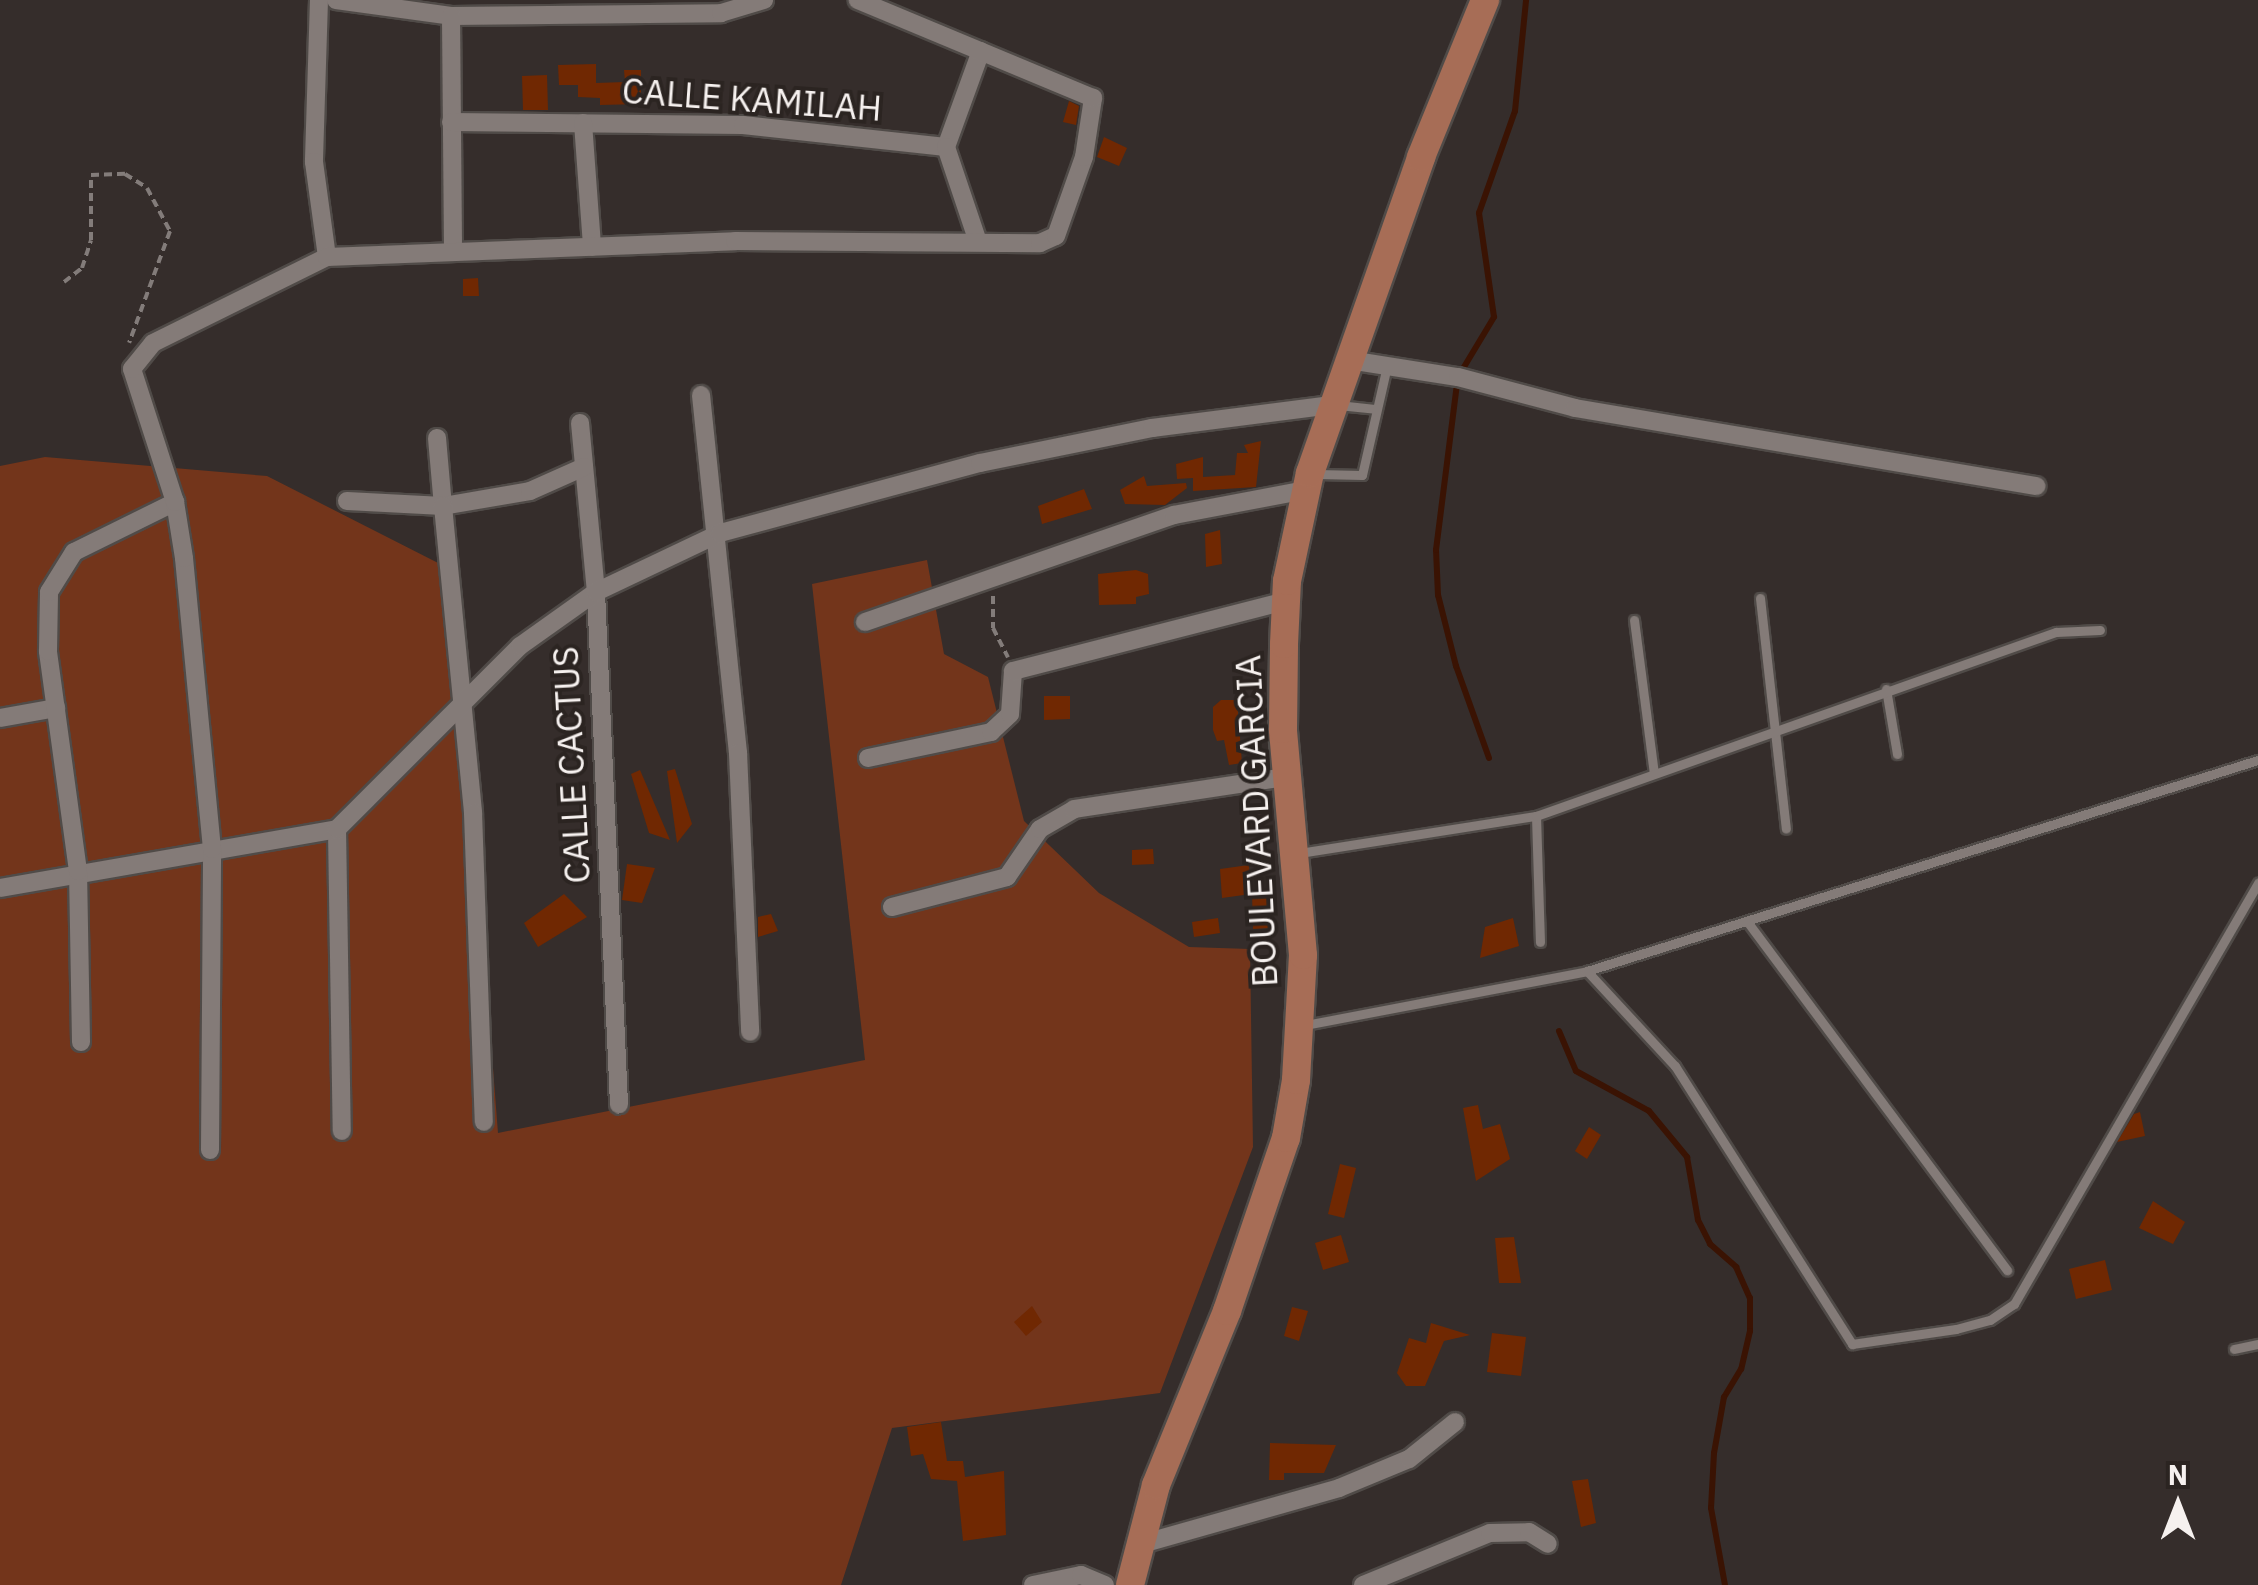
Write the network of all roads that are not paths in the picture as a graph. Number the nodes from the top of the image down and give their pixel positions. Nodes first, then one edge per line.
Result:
1 (319, 0) edge
2 (336, 0) edge
3 (764, 0) edge
4 (858, 0) edge
5 (1485, 0) edge
6 (451, 16) junction
7 (981, 51) junction
8 (451, 122) junction
9 (582, 123) junction
10 (946, 146) junction
11 (977, 238) junction
12 (592, 247) junction
13 (454, 250) junction
14 (327, 257) junction
15 (1349, 360) junction
16 (1386, 366) junction
17 (701, 395) dead end
18 (1332, 405) junction
19 (1374, 410) junction
20 (580, 424) dead end
21 (437, 438) dead end
22 (584, 466) junction
23 (1308, 482) junction
24 (2036, 486) dead end
25 (348, 501) dead end
26 (175, 502) junction
27 (443, 506) junction
28 (720, 533) junction
29 (596, 592) junction
30 (1760, 598) dead end
31 (1286, 601) junction
32 (1634, 620) dead end
33 (866, 622) dead end
34 (2100, 630) dead end
35 (1886, 690) junction
36 (461, 707) junction
37 (56, 708) junction
38 (0, 718) edge
39 (1774, 730) junction
40 (1896, 754) dead end
41 (868, 758) dead end
42 (2258, 760) edge
43 (1654, 774) junction
44 (1286, 778) junction
45 (1536, 816) junction
46 (337, 829) junction
47 (1786, 829) dead end
48 (212, 849) junction
49 (1291, 854) junction
50 (78, 871) junction
51 (2258, 882) edge
52 (0, 888) edge
53 (892, 907) dead end
54 (1749, 924) junction
55 (1540, 942) dead end
56 (1587, 971) junction
57 (1302, 1026) junction
58 (750, 1032) dead end
59 (80, 1042) dead end
60 (618, 1104) dead end
61 (484, 1122) dead end
62 (342, 1132) dead end
63 (210, 1150) dead end
64 (2007, 1270) dead end
65 (2258, 1344) edge
66 (2234, 1349) dead end
67 (1454, 1422) dead end
68 (1548, 1544) dead end
69 (1138, 1545) junction
70 (1033, 1585) edge
71 (1106, 1585) edge
72 (1130, 1585) edge
73 (1363, 1585) edge

1 - 14 street
2 - 6 street
3 - 6 street
4 - 7 street
5 - 15 main road, BOULEVARD GARCIA
6 - 8 street
7 - 10 street
7 - 11 street
8 - 9 street, CALLE KAMILAH
8 - 13 street
9 - 10 street, CALLE KAMILAH
9 - 12 street
10 - 11 street
11 - 12 street
12 - 13 street
13 - 14 street
14 - 26 street
15 - 16 street
15 - 18 main road, BOULEVARD GARCIA
16 - 19 lane
16 - 24 street
17 - 28 street
18 - 19 lane
18 - 23 main road, BOULEVARD GARCIA
18 - 28 street
19 - 23 lane
20 - 22 street, CALLE CACTUS
21 - 27 street
22 - 27 street
22 - 29 street, CALLE CACTUS
23 - 31 main road, BOULEVARD GARCIA
23 - 33 street
25 - 27 street
26 - 37 street
26 - 48 street
27 - 36 street
28 - 29 street
28 - 58 street
29 - 36 street
29 - 60 street, CALLE CACTUS
30 - 39 lane
31 - 41 street
31 - 44 main road, BOULEVARD GARCIA
32 - 43 lane
34 - 35 lane
35 - 39 lane
35 - 40 lane
36 - 46 street
36 - 61 street
37 - 38 street
37 - 50 street
39 - 43 lane
39 - 47 lane
42 - 54 lane
43 - 45 lane
44 - 49 main road, BOULEVARD GARCIA
44 - 53 street
45 - 49 lane
45 - 55 lane
46 - 48 street
46 - 62 street
48 - 50 street
48 - 63 street
49 - 57 main road, BOULEVARD GARCIA
50 - 52 street
50 - 59 street
51 - 56 lane
54 - 56 lane
54 - 64 lane
56 - 57 lane
57 - 69 main road, BOULEVARD GARCIA
65 - 66 lane
67 - 69 street
68 - 73 street
69 - 72 main road, BOULEVARD GARCIA
70 - 71 street

